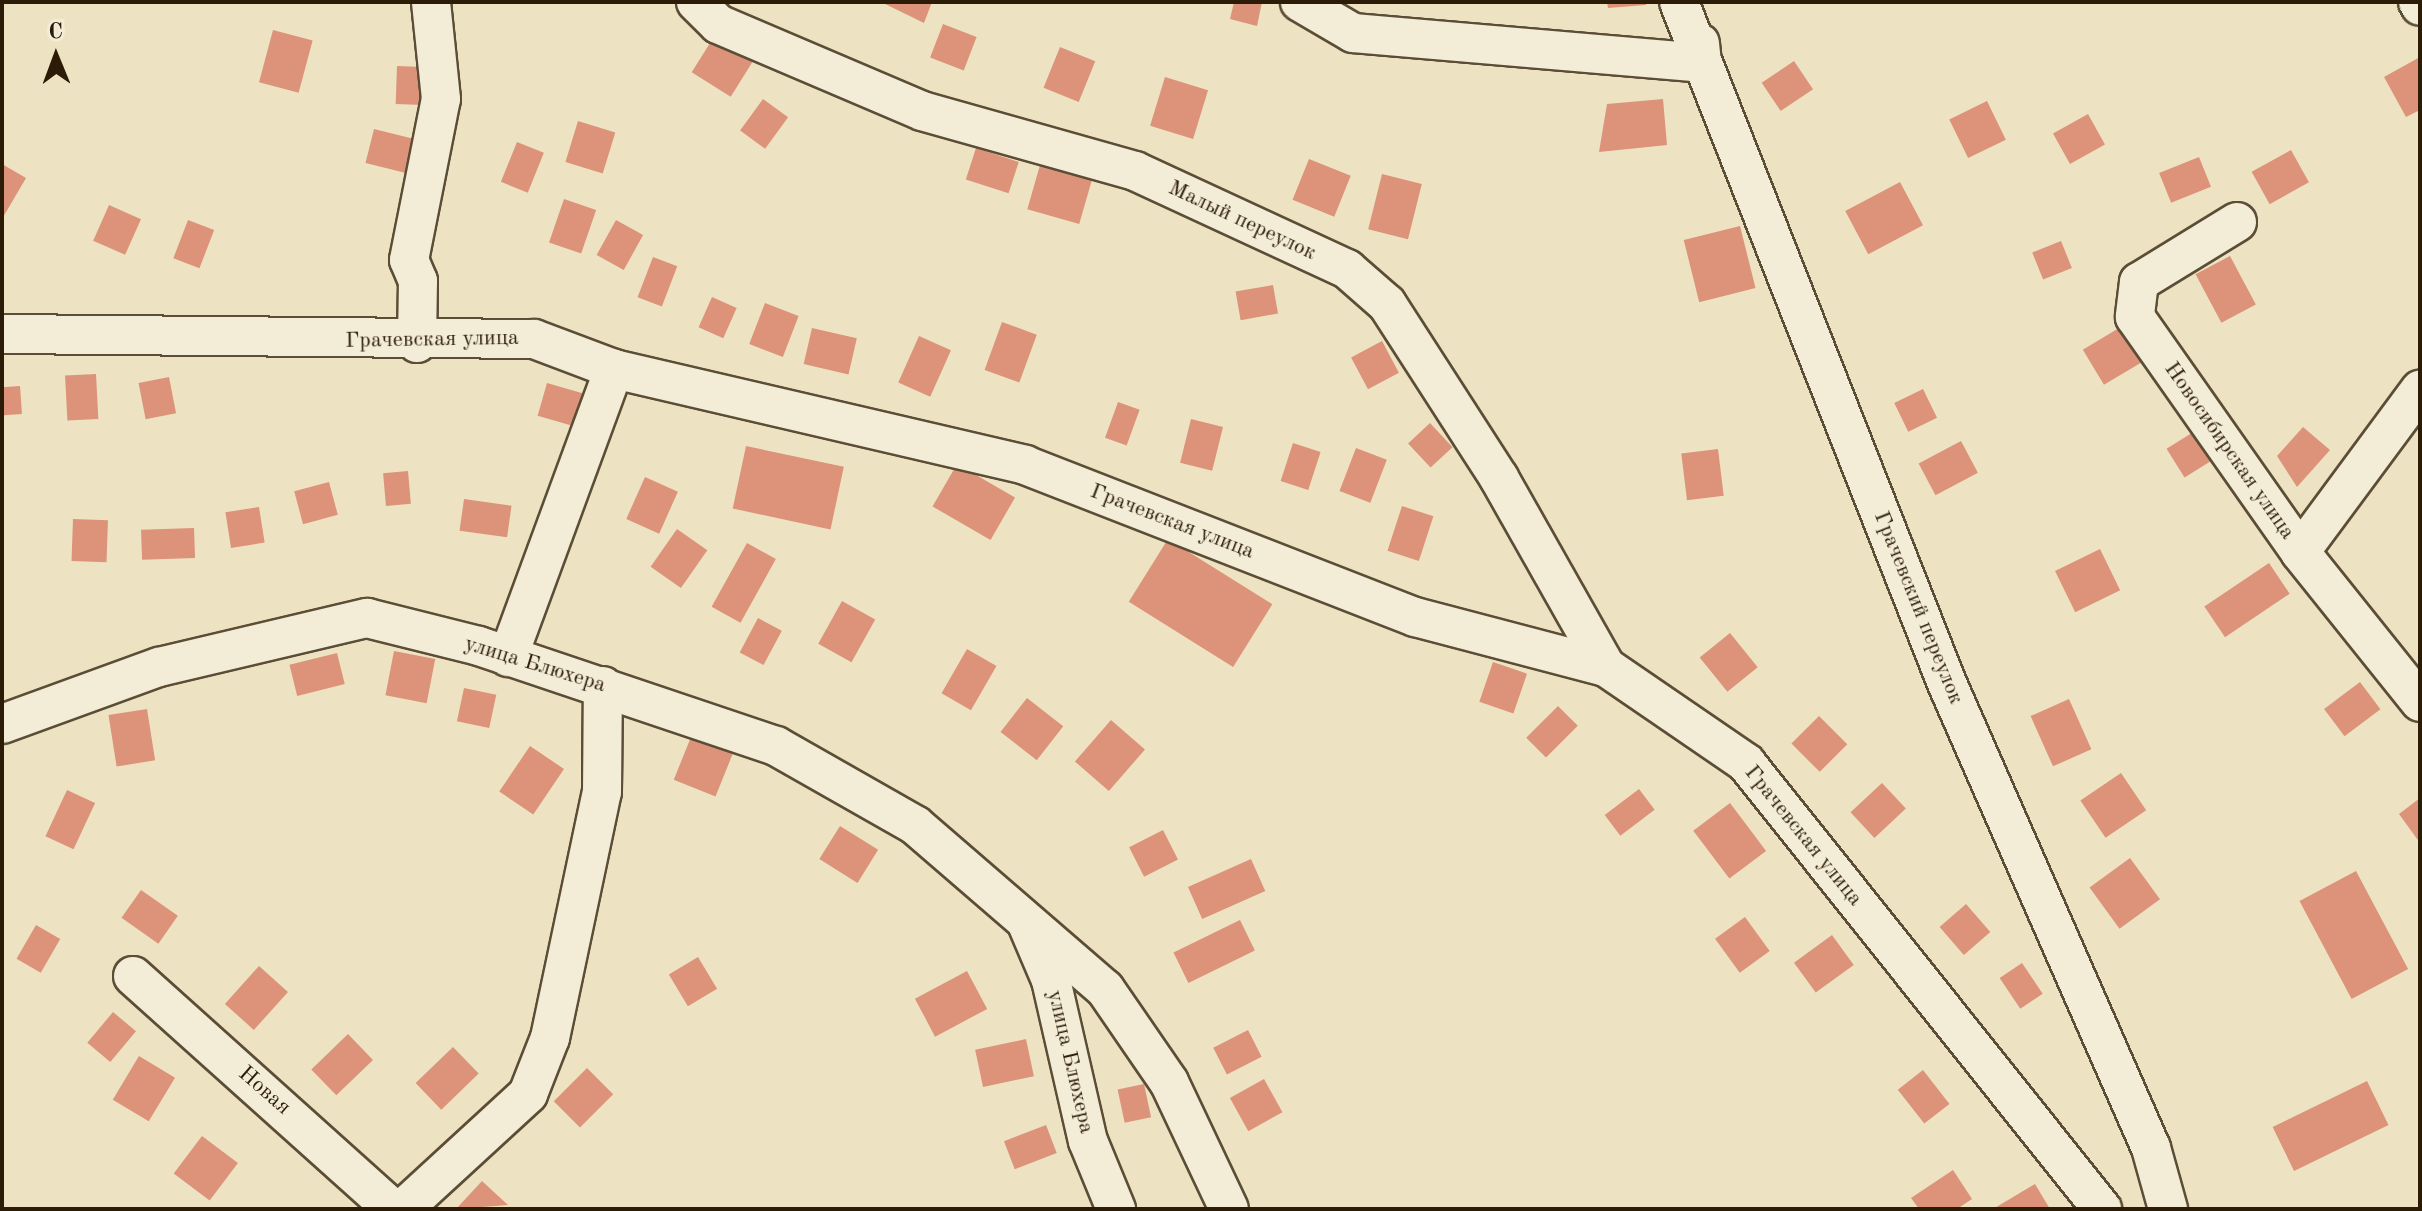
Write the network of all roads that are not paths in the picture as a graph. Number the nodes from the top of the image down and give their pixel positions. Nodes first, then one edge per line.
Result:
1 (431, 2) edge
2 (696, 2) edge
3 (1300, 2) edge
4 (1679, 2) edge
5 (1701, 2) edge
6 (1702, 63) junction
7 (2237, 222) dead end
8 (2, 334) edge
9 (417, 343) junction
10 (614, 369) junction
11 (2420, 390) edge
12 (2300, 552) junction
13 (508, 657) junction
14 (1606, 667) junction
15 (603, 686) junction
16 (2420, 702) edge
17 (2, 724) edge
18 (1024, 916) junction
19 (133, 976) dead end
20 (393, 1209) edge
21 (403, 1209) edge
22 (1116, 1209) edge
23 (1229, 1209) edge
24 (2102, 1209) edge
25 (2168, 1209) edge

1 - 9 street
2 - 14 street, Малый переулок
3 - 6 street
4 - 6 street, Грачевский переулок
5 - 6 street
6 - 25 street, Грачевский переулок
7 - 12 street, Новосибирская улица
8 - 9 street, Грачевская улица
9 - 10 street, Грачевская улица
10 - 13 street
10 - 14 street, Грачевская улица
11 - 12 street
12 - 16 street, Новосибирская улица
13 - 15 street, улица Блюхера
13 - 17 street, улица Блюхера
14 - 24 street, Грачевская улица
15 - 18 street, улица Блюхера
15 - 21 street
18 - 22 street, улица Блюхера
18 - 23 street, улица Блюхера
19 - 20 street, Новая

